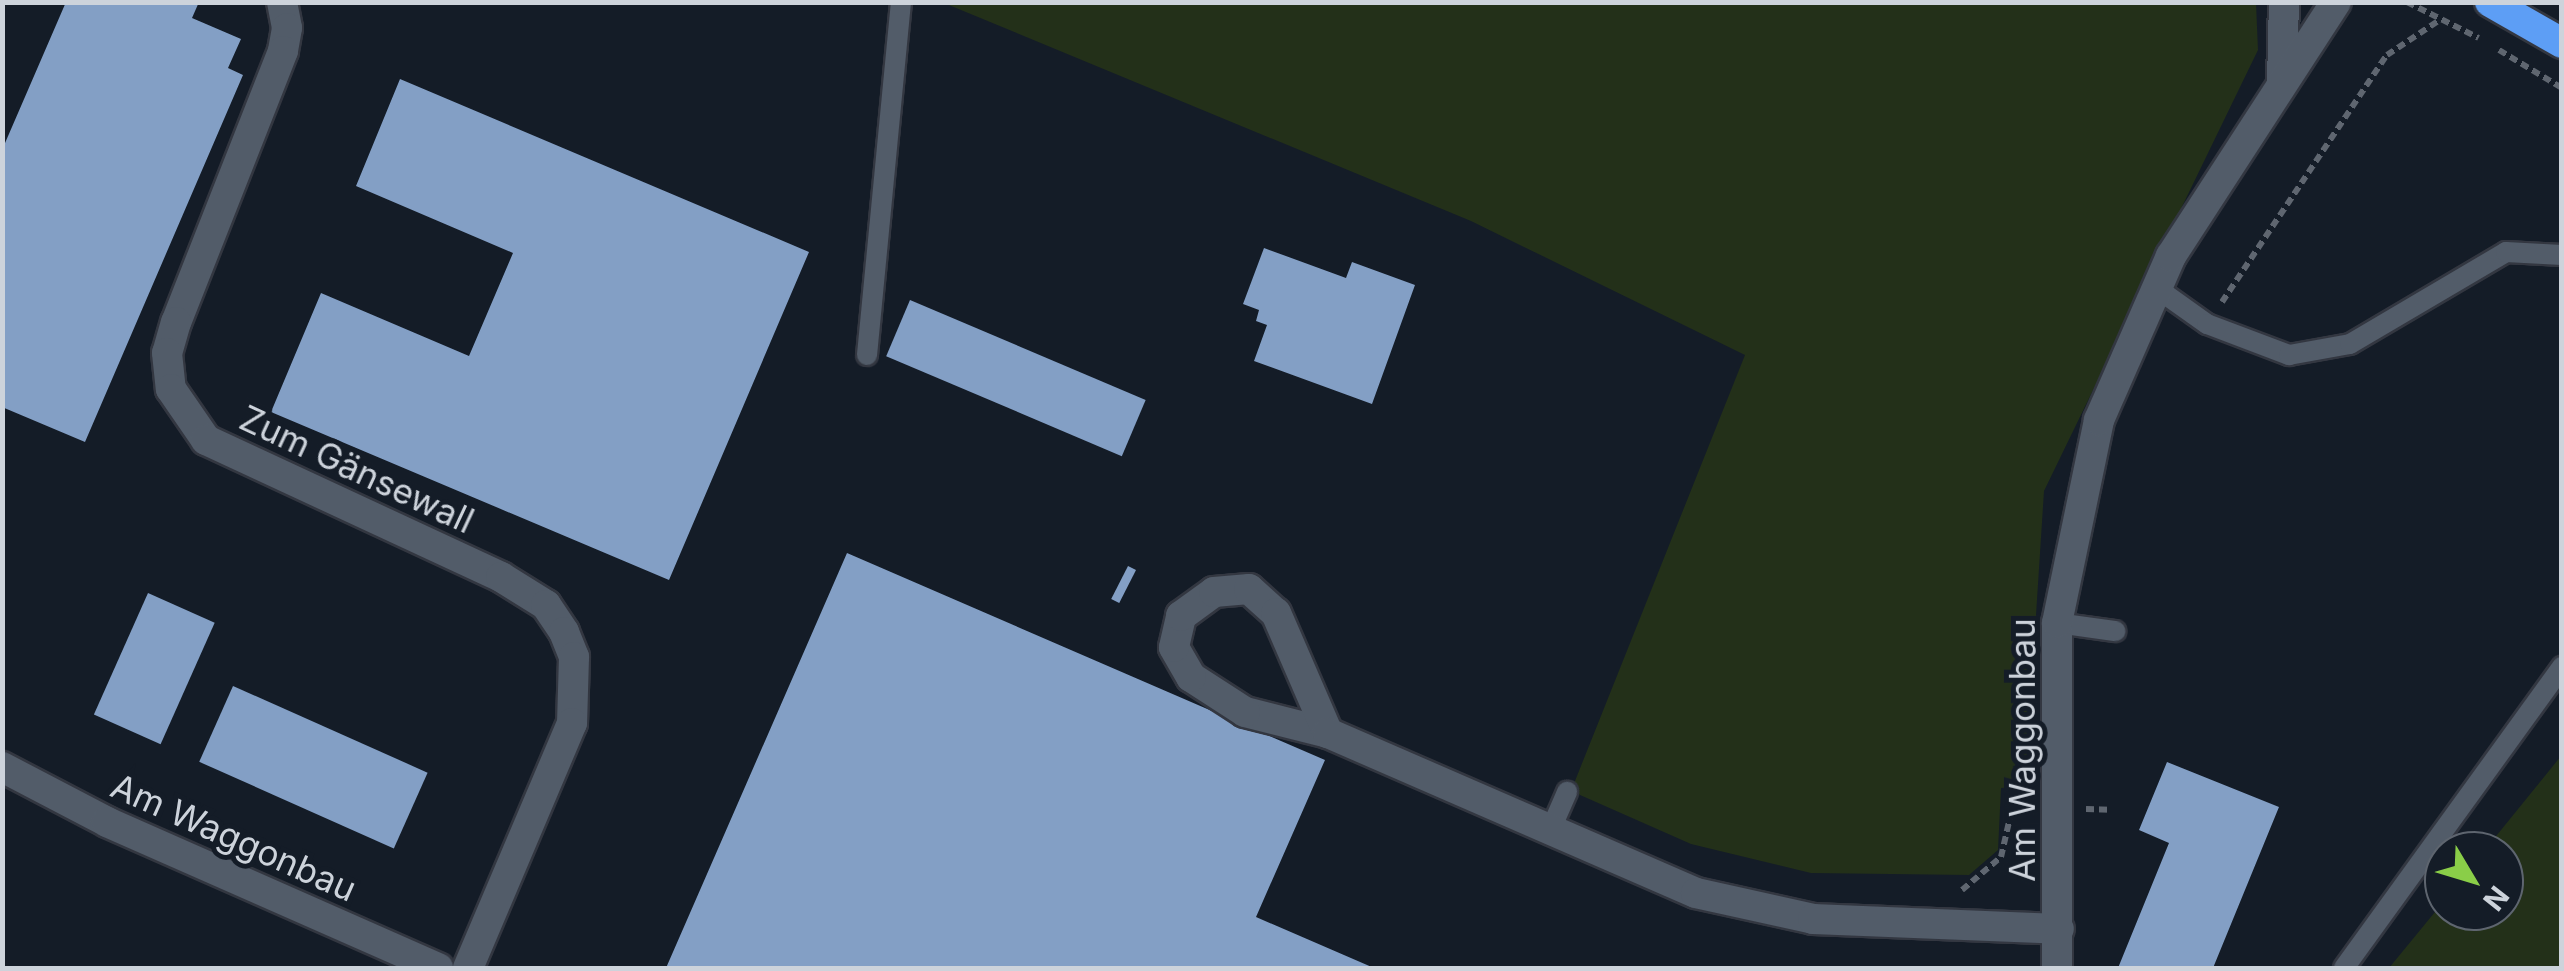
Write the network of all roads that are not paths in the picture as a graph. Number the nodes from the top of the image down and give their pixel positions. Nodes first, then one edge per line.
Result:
1 (282, 2) edge
2 (900, 2) edge
3 (2284, 2) edge
4 (2336, 2) edge
5 (2490, 2) edge
6 (2562, 43) edge
7 (2282, 82) junction
8 (2562, 255) edge
9 (2154, 286) junction
10 (867, 354) dead end
11 (2057, 623) junction
12 (2115, 631) dead end
13 (2562, 667) edge
14 (1328, 733) junction
15 (2, 767) edge
16 (1566, 792) dead end
17 (1550, 831) junction
18 (2059, 929) junction
19 (438, 968) edge
20 (468, 968) edge
21 (2057, 968) edge
22 (2344, 968) edge

1 - 20 street, Zum Gänsewall
2 - 10 lane
3 - 7 street
4 - 7 street, Am Waggonbau
5 - 6 highway
7 - 9 street, Am Waggonbau
8 - 9 lane
9 - 11 street, Am Waggonbau
11 - 12 lane
11 - 18 street, Am Waggonbau
13 - 22 lane
14 - 14 street, Am Waggonbau
14 - 17 street, Am Waggonbau
15 - 19 street, Am Waggonbau
16 - 17 lane
17 - 18 street, Am Waggonbau
18 - 21 street, Am Waggonbau

